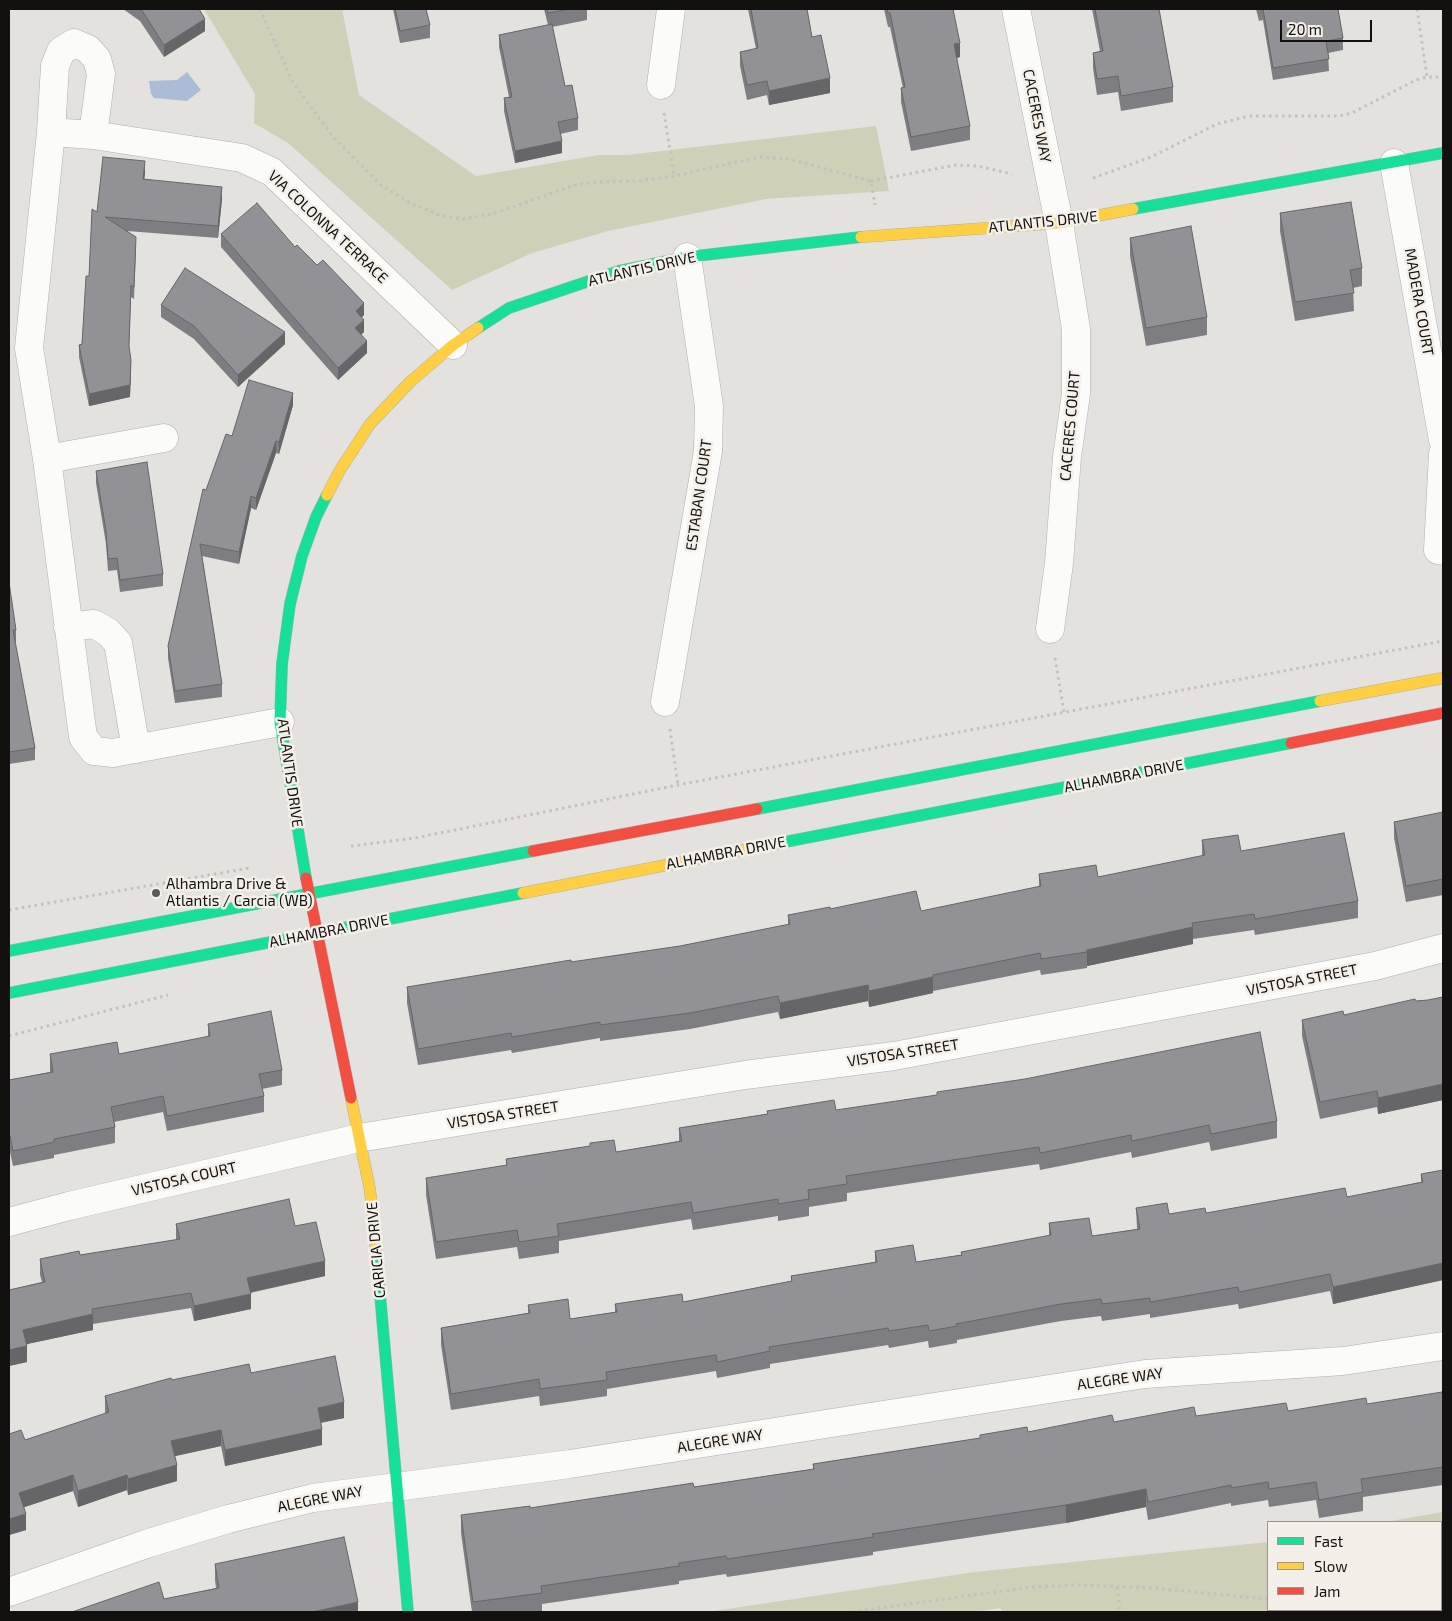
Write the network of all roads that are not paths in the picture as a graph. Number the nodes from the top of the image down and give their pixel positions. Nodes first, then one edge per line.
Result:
1 (671, 9) edge
2 (1016, 9) edge
3 (661, 85) road end
4 (51, 132) junction
5 (93, 135) junction
6 (1443, 153) edge
7 (1394, 163) junction
8 (1059, 224) junction
9 (687, 258) junction
10 (453, 345) junction
11 (164, 438) dead end
12 (1443, 440) edge
13 (1443, 454) edge
14 (47, 459) junction
15 (1438, 550) dead end
16 (68, 626) junction
17 (1050, 629) road end
18 (1443, 678) edge
19 (665, 702) road end
20 (1443, 713) edge
21 (280, 722) junction
22 (136, 749) junction
23 (310, 892) junction
24 (318, 933) junction
25 (1443, 948) edge
26 (9, 951) edge
27 (9, 993) edge
28 (359, 1138) junction
29 (9, 1222) edge
30 (1443, 1346) edge
31 (398, 1485) junction
32 (9, 1592) edge
33 (408, 1612) edge

1 - 3 street
2 - 8 street, CACERES WAY
4 - 5 street, VIA COLONNA TERRACE
4 - 5 street
4 - 14 street
5 - 10 street, VIA COLONNA TERRACE
6 - 7 main road, ATLANTIS DRIVE
7 - 8 main road, ATLANTIS DRIVE
7 - 12 street, MADERA COURT
8 - 9 main road, ATLANTIS DRIVE
8 - 17 street, CACERES COURT
9 - 10 main road, ATLANTIS DRIVE
9 - 19 street, ESTABAN COURT
10 - 21 main road, ATLANTIS DRIVE
11 - 14 street
13 - 15 street
14 - 16 street
16 - 22 street
16 - 22 street
18 - 23 main road
20 - 24 main road, ALHAMBRA DRIVE
21 - 22 street
21 - 23 main road, ATLANTIS DRIVE
23 - 24 main road, CARICIA DRIVE
23 - 26 main road
24 - 27 main road, ALHAMBRA DRIVE
24 - 28 main road, CARICIA DRIVE
25 - 28 street, VISTOSA STREET
28 - 29 street, VISTOSA COURT
28 - 31 main road, CARICIA DRIVE
30 - 31 street, ALEGRE WAY
31 - 32 street, ALEGRE WAY
31 - 33 main road, CARICIA DRIVE

